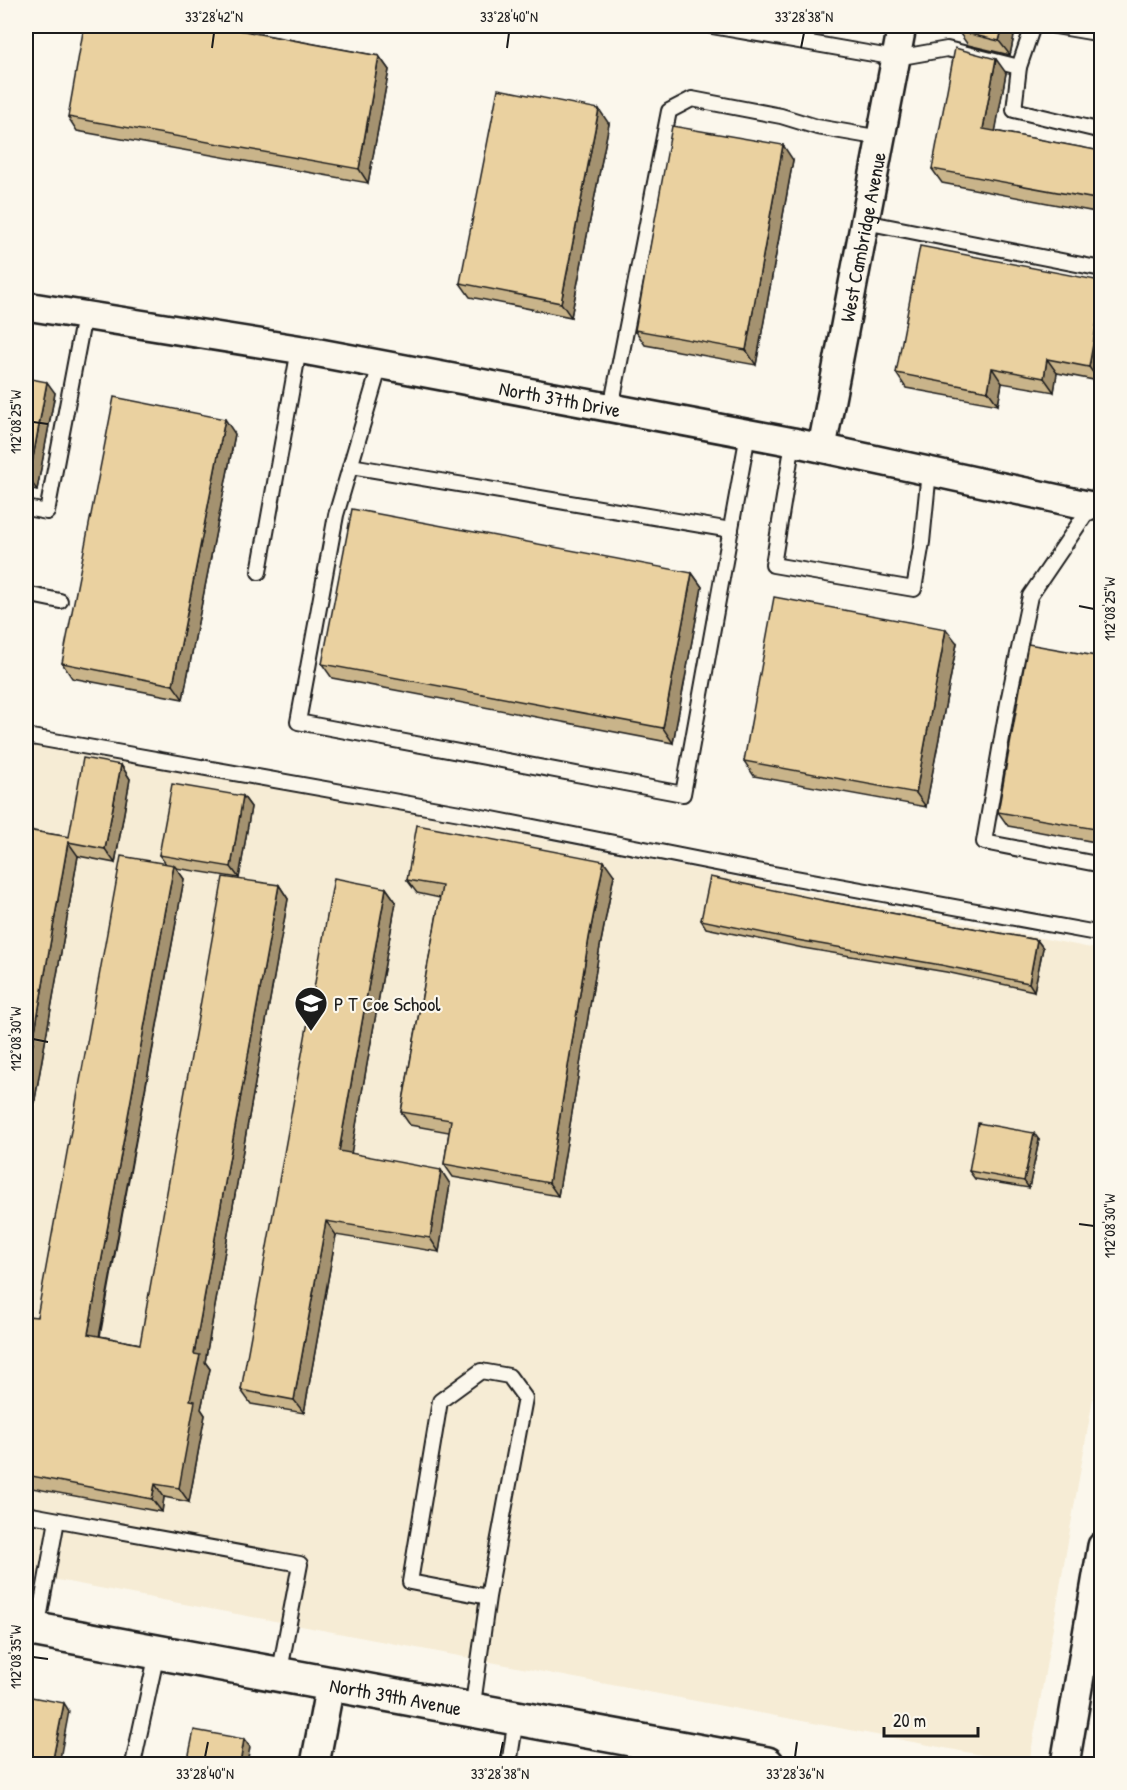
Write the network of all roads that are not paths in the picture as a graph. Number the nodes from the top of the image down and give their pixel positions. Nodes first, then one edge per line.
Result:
1 (712, 26) edge
2 (902, 26) edge
3 (1033, 26) edge
4 (1055, 26) edge
5 (1101, 34) edge
6 (896, 58) junction
7 (1019, 67) junction
8 (1101, 131) edge
9 (881, 138) junction
10 (865, 222) junction
11 (1101, 269) edge
12 (26, 306) edge
13 (84, 315) junction
14 (299, 349) junction
15 (380, 365) junction
16 (611, 408) junction
17 (748, 434) junction
18 (793, 442) junction
19 (822, 447) junction
20 (351, 466) junction
21 (929, 471) junction
22 (1098, 504) edge
23 (26, 508) edge
24 (731, 530) junction
25 (258, 572) dead end
26 (26, 594) edge
27 (60, 601) dead end
28 (26, 736) edge
29 (1101, 865) edge
30 (1101, 934) edge
31 (26, 1514) edge
32 (57, 1520) junction
33 (1101, 1546) edge
34 (488, 1597) junction
35 (1095, 1615) edge
36 (31, 1629) edge
37 (157, 1653) junction
38 (279, 1676) junction
39 (330, 1685) junction
40 (472, 1711) junction
41 (516, 1719) junction
42 (697, 1758) edge
43 (133, 1764) edge
44 (315, 1764) edge
45 (509, 1764) edge
46 (767, 1764) edge
47 (1065, 1764) edge

1 - 6 lane
2 - 6 street, West Cambridge Avenue
3 - 7 lane
4 - 5 lane
6 - 7 lane
6 - 9 street, West Cambridge Avenue
7 - 8 lane
9 - 10 street, West Cambridge Avenue
9 - 16 lane
10 - 11 lane
10 - 19 street, West Cambridge Avenue
12 - 13 street, North 37th Drive
13 - 14 street, North 37th Drive
13 - 23 lane
14 - 15 street, North 37th Drive
14 - 25 lane
15 - 16 street, North 37th Drive
15 - 20 lane
16 - 17 street, North 37th Drive
17 - 18 street, North 37th Drive
17 - 24 lane
18 - 19 street, North 37th Drive
18 - 21 lane
19 - 21 street, North 37th Drive
20 - 24 lane
20 - 24 lane
21 - 22 street, North 37th Drive
22 - 29 lane
26 - 27 lane
28 - 30 lane
31 - 32 lane
32 - 36 lane
32 - 38 lane
33 - 35 street
34 - 34 lane
34 - 40 lane
35 - 47 street
36 - 37 street, North 39th Avenue
37 - 38 street, North 39th Avenue
37 - 43 lane
38 - 39 street, North 39th Avenue
39 - 40 street, North 39th Avenue
39 - 44 street
40 - 41 street, North 39th Avenue
41 - 42 street, North 39th Avenue
41 - 45 lane
42 - 46 street, North 39th Avenue

